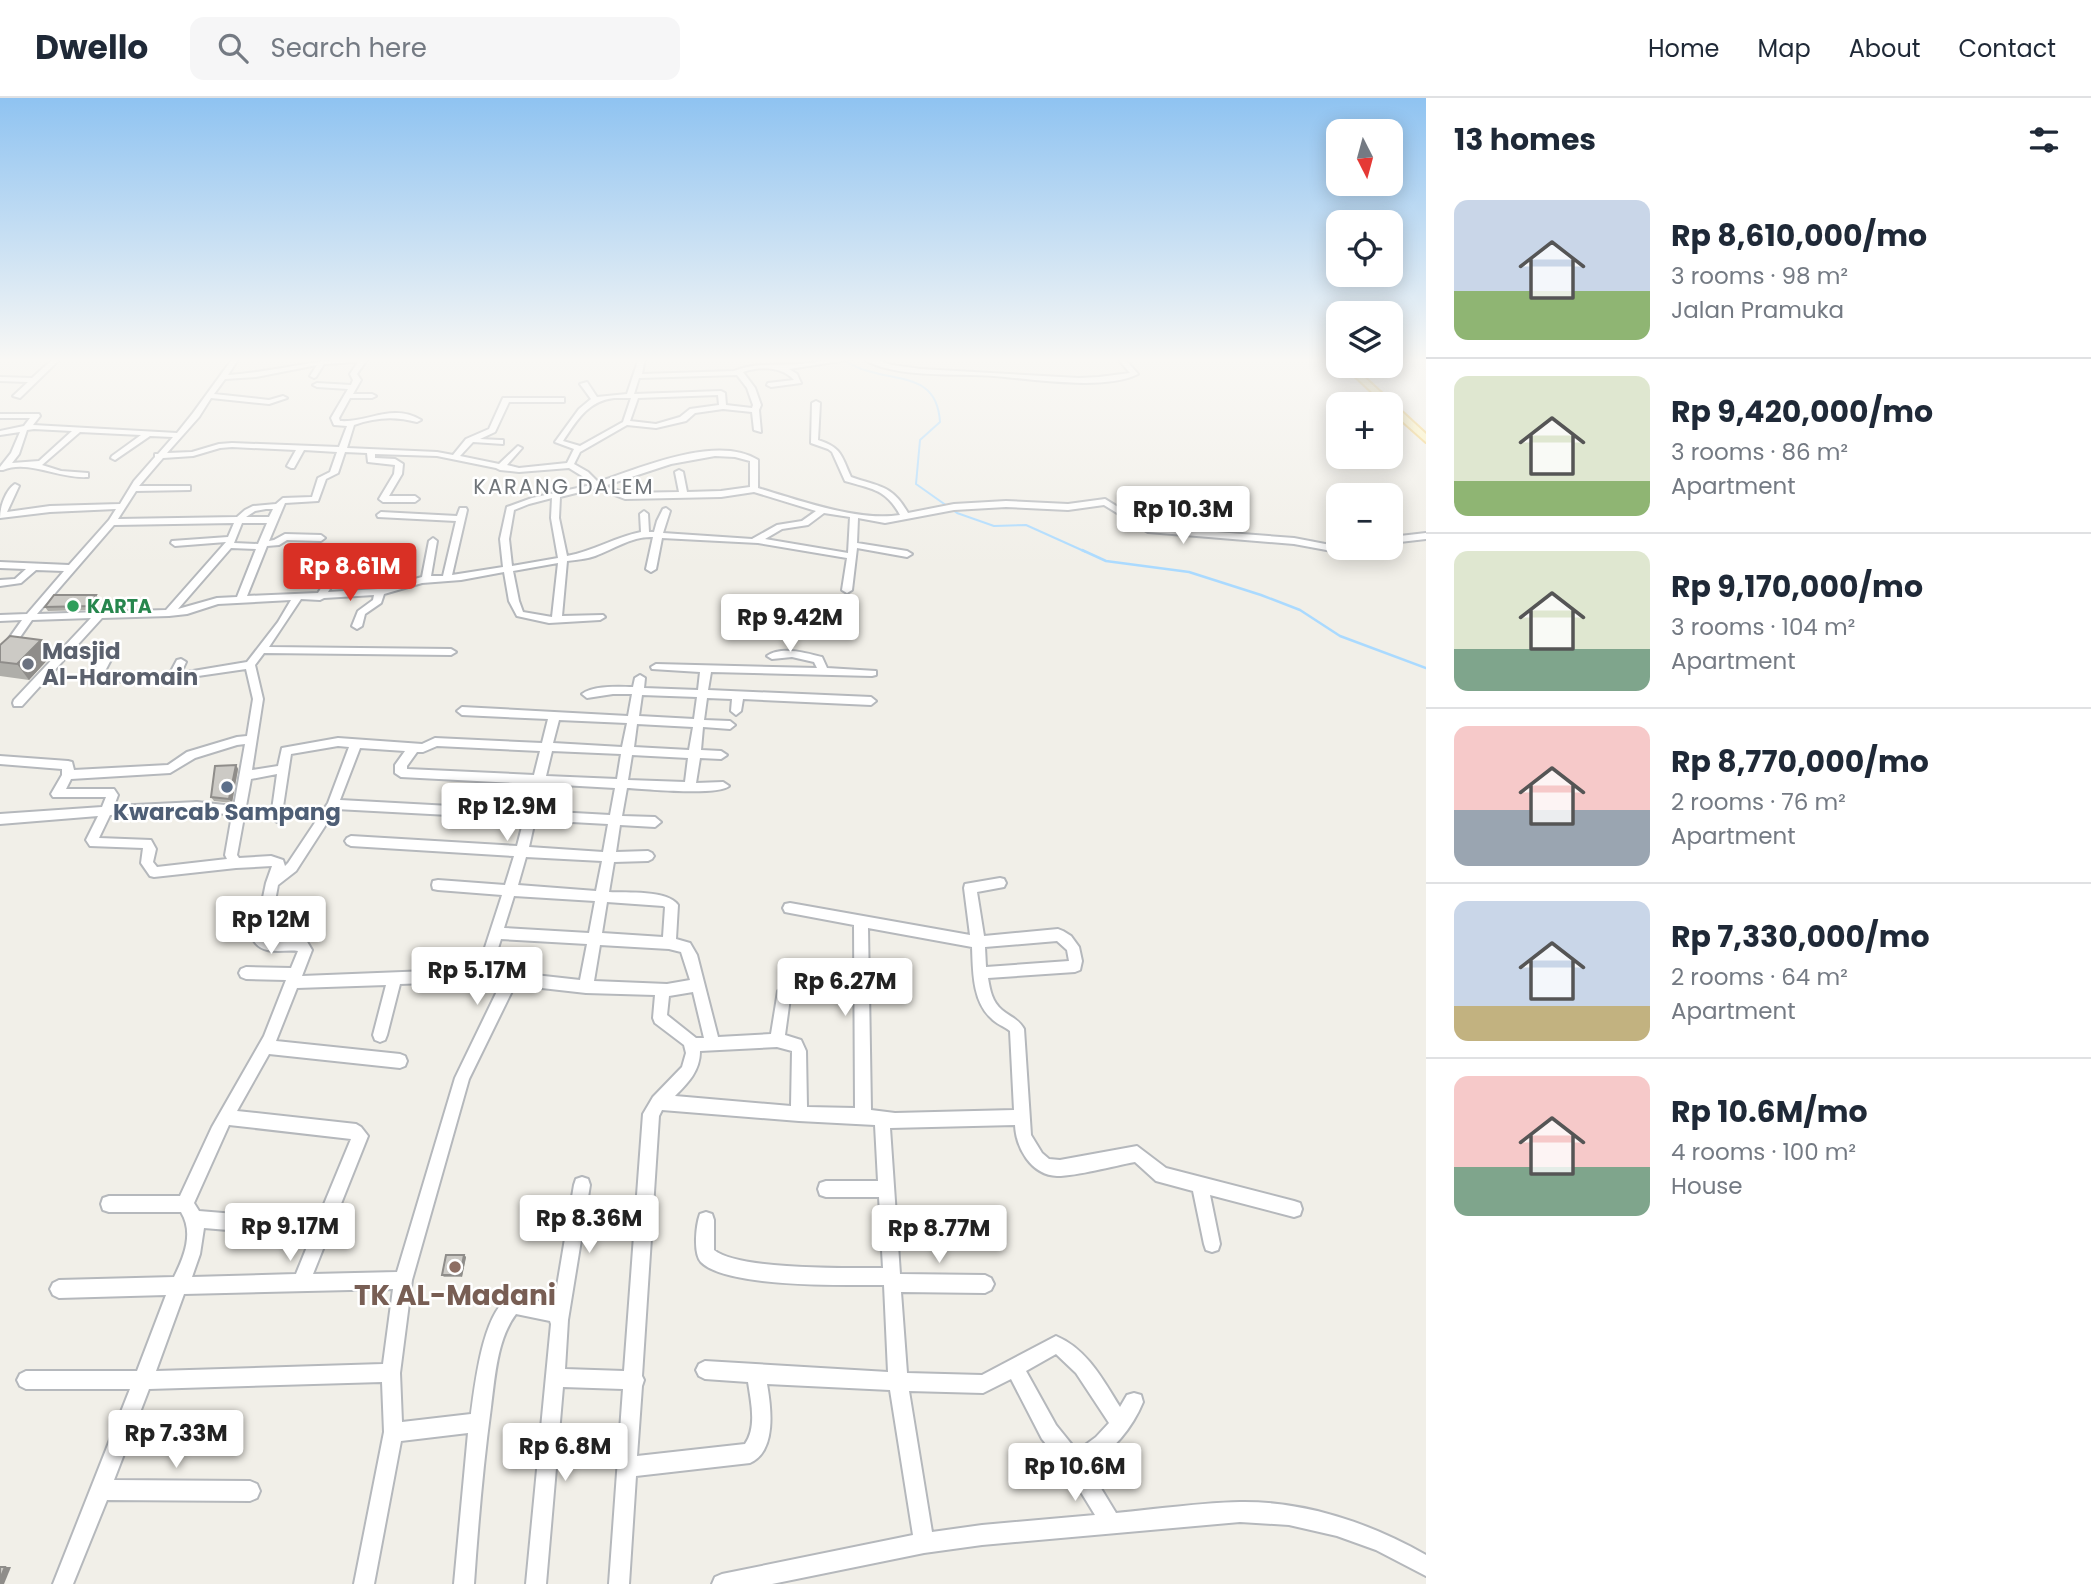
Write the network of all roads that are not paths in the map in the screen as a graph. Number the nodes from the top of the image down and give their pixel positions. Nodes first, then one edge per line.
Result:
1 (28, 427) edge
2 (183, 427) edge
3 (350, 427) edge
4 (493, 427) edge
5 (568, 427) edge
6 (618, 427) edge
7 (815, 427) edge
8 (26, 430) junction
9 (78, 430) junction
10 (150, 432) junction
11 (0, 433) edge
12 (177, 435) junction
13 (469, 441) junction
14 (500, 442) dead end
15 (301, 448) junction
16 (518, 448) dead end
17 (579, 450) junction
18 (344, 451) junction
19 (371, 452) junction
20 (158, 456) junction
21 (456, 456) junction
22 (115, 458) dead end
23 (33, 465) junction
24 (570, 465) junction
25 (291, 466) dead end
26 (3, 468) edge
27 (500, 468) junction
28 (679, 472) dead end
29 (85, 475) dead end
30 (15, 486) dead end
31 (597, 486) junction
32 (187, 488) dead end
33 (133, 489) junction
34 (754, 489) junction
35 (683, 493) junction
36 (556, 497) junction
37 (415, 499) dead end
38 (121, 506) junction
39 (278, 507) junction
40 (954, 507) joint
41 (822, 510) junction
42 (666, 511) dead end
43 (461, 514) joint
44 (645, 514) dead end
45 (0, 515) edge
46 (381, 515) dead end
47 (854, 516) junction
48 (906, 517) junction
49 (239, 520) junction
50 (272, 520) junction
51 (112, 522) junction
52 (645, 534) junction
53 (805, 534) junction
54 (657, 535) junction
55 (1426, 536) edge
56 (321, 538) dead end
57 (1403, 539) edge
58 (433, 541) dead end
59 (759, 541) junction
60 (230, 542) junction
61 (175, 543) dead end
62 (853, 545) junction
63 (261, 546) junction
64 (1326, 546) edge
65 (906, 554) dead end
66 (852, 556) junction
67 (563, 559) junction
68 (341, 563) dead end
69 (0, 565) edge
70 (34, 567) junction
71 (73, 568) junction
72 (651, 569) dead end
73 (507, 570) junction
74 (447, 578) junction
75 (426, 579) junction
76 (0, 583) edge
77 (847, 590) dead end
78 (379, 592) junction
79 (320, 597) junction
80 (298, 598) junction
81 (240, 601) junction
82 (169, 613) junction
83 (99, 615) junction
84 (30, 617) junction
85 (600, 617) dead end
86 (0, 618) edge
87 (557, 619) junction
88 (358, 626) dead end
89 (261, 650) junction
90 (110, 652) dead end
91 (451, 652) dead end
92 (772, 656) dead end
93 (0, 658) edge
94 (181, 662) dead end
95 (250, 665) junction
96 (656, 667) dead end
97 (706, 667) junction
98 (823, 671) junction
99 (872, 673) dead end
100 (173, 678) junction
101 (640, 678) dead end
102 (637, 692) junction
103 (587, 694) dead end
104 (703, 694) junction
105 (738, 696) junction
106 (871, 701) dead end
107 (18, 703) dead end
108 (463, 711) dead end
109 (736, 711) dead end
110 (554, 718) junction
111 (633, 721) junction
112 (699, 723) junction
113 (730, 725) dead end
114 (251, 740) junction
115 (356, 744) junction
116 (414, 747) junction
117 (547, 748) junction
118 (629, 751) junction
119 (693, 754) junction
120 (721, 755) dead end
121 (0, 760) edge
122 (283, 769) junction
123 (68, 775) junction
124 (247, 775) junction
125 (538, 780) junction
126 (623, 784) junction
127 (723, 786) dead end
128 (690, 787) junction
129 (333, 804) junction
130 (106, 811) junction
131 (240, 811) junction
132 (530, 816) junction
133 (277, 817) dead end
134 (0, 819) edge
135 (616, 819) junction
136 (655, 822) dead end
137 (351, 841) dead end
138 (522, 851) junction
139 (609, 856) junction
140 (648, 856) dead end
141 (236, 863) junction
142 (271, 883) junction
143 (1000, 883) dead end
144 (438, 885) dead end
145 (510, 892) junction
146 (603, 898) junction
147 (790, 908) dead end
148 (861, 920) junction
149 (499, 933) junction
150 (596, 939) junction
151 (978, 942) junction
152 (669, 943) junction
153 (246, 973) dead end
154 (981, 973) junction
155 (483, 975) junction
156 (295, 978) junction
157 (511, 978) junction
158 (394, 979) junction
159 (697, 985) junction
160 (586, 987) junction
161 (816, 990) dead end
162 (664, 991) junction
163 (380, 1035) dead end
164 (777, 1040) junction
165 (713, 1044) junction
166 (693, 1045) junction
167 (265, 1047) junction
168 (400, 1061) dead end
169 (658, 1102) junction
170 (799, 1115) junction
171 (863, 1116) junction
172 (225, 1117) junction
173 (1022, 1117) junction
174 (882, 1120) junction
175 (582, 1185) dead end
176 (1200, 1186) junction
177 (826, 1189) dead end
178 (884, 1189) junction
179 (109, 1203) dead end
180 (185, 1204) junction
181 (1294, 1209) dead end
182 (195, 1219) junction
183 (706, 1220) dead end
184 (322, 1230) junction
185 (1212, 1244) dead end
186 (403, 1280) junction
187 (891, 1280) junction
188 (301, 1282) junction
189 (985, 1284) dead end
190 (178, 1286) junction
191 (59, 1289) dead end
192 (559, 1318) junction
193 (1014, 1367) junction
194 (705, 1370) dead end
195 (391, 1373) junction
196 (756, 1373) junction
197 (555, 1378) junction
198 (26, 1380) dead end
199 (144, 1380) junction
200 (635, 1380) junction
201 (898, 1381) junction
202 (1134, 1402) dead end
203 (479, 1422) junction
204 (1120, 1424) junction
205 (393, 1432) junction
206 (1074, 1464) junction
207 (627, 1467) junction
208 (102, 1490) junction
209 (250, 1491) dead end
210 (1110, 1522) junction
211 (924, 1544) junction
212 (1426, 1566) edge
213 (63, 1584) edge
214 (364, 1584) edge
215 (464, 1584) edge
216 (536, 1584) edge
217 (619, 1584) edge
218 (722, 1584) edge

1 - 8 street
2 - 12 street
3 - 18 street
4 - 13 street
5 - 17 street
6 - 17 street
7 - 48 street
8 - 9 street
8 - 11 street
8 - 26 street
9 - 10 street
9 - 23 street
10 - 12 street
10 - 22 street
12 - 20 street
13 - 14 street
13 - 21 street
15 - 18 street
15 - 20 street
15 - 25 street
16 - 27 street
17 - 24 street
18 - 19 street
18 - 39 street
19 - 21 street
19 - 37 street
20 - 33 street
21 - 27 street
23 - 26 street
23 - 29 street
24 - 27 street
24 - 31 street
28 - 35 street
30 - 45 street
31 - 34 street
31 - 35 street
31 - 36 street
32 - 33 street
33 - 38 street
34 - 35 street
34 - 41 street
36 - 67 street
36 - 73 street
38 - 45 street
38 - 51 street
39 - 49 street
39 - 50 street
40 - 48 street
40 - 64 street
41 - 47 street
41 - 53 street
42 - 54 street
43 - 46 street
43 - 74 street
44 - 52 street
47 - 48 street
47 - 62 street
49 - 50 street
49 - 51 street
49 - 60 street
50 - 63 street
51 - 71 street
52 - 54 street
52 - 67 street
53 - 59 street
53 - 59 street
53 - 66 street
54 - 59 street
54 - 72 street
55 - 57 street
56 - 63 street
58 - 75 street
60 - 61 street
60 - 63 street
60 - 82 street
62 - 65 street
62 - 66 street
63 - 81 street
66 - 77 street
67 - 73 street
67 - 87 street
68 - 79 street
69 - 70 street
70 - 71 street
70 - 76 street
71 - 84 street
73 - 74 street
73 - 87 street
74 - 75 street
75 - 78 street
78 - 79 street
78 - 88 street
79 - 80 street
80 - 81 street
80 - 89 street
81 - 82 street
82 - 83 street
83 - 84 street
83 - 107 street
84 - 86 street
84 - 93 street
85 - 87 street
89 - 91 street
89 - 95 street
90 - 100 street
92 - 98 street
94 - 100 street
95 - 100 street
95 - 114 street
96 - 97 street
97 - 98 street
97 - 104 street
98 - 99 street
101 - 102 street
102 - 103 street
102 - 104 street
102 - 111 street
104 - 105 street
104 - 112 street
105 - 106 street
105 - 109 street
108 - 110 street
110 - 111 street
110 - 117 street
111 - 112 street
111 - 118 street
112 - 113 street
112 - 119 street
114 - 123 street
114 - 124 street
115 - 116 street
115 - 122 street
115 - 129 street
116 - 117 street
116 - 125 street
117 - 118 street
117 - 125 street
118 - 119 street
118 - 126 street
119 - 120 street
119 - 128 street
121 - 123 street
122 - 124 street
122 - 133 street
123 - 130 street
124 - 131 street
125 - 126 street
125 - 132 street
126 - 128 street
126 - 135 street
127 - 128 street
129 - 132 street
129 - 142 street
130 - 131 street
130 - 134 street
130 - 141 street
131 - 141 street
132 - 135 street
132 - 138 street
135 - 136 street
135 - 139 street
137 - 138 street
138 - 139 street
138 - 145 street
139 - 140 street
139 - 146 street
141 - 142 street
142 - 156 street
143 - 151 street
144 - 145 street
145 - 146 street
145 - 149 street
146 - 150 street
146 - 152 street
147 - 148 street
148 - 151 street
148 - 171 street
149 - 150 street
149 - 155 street
150 - 152 street
150 - 160 street
151 - 154 street
151 - 154 street
152 - 159 street
153 - 156 street
154 - 173 street
155 - 157 street
155 - 158 street
156 - 158 street
156 - 167 street
157 - 160 street
157 - 186 street
158 - 163 street
159 - 162 street
159 - 165 street
160 - 162 street
161 - 164 street
162 - 166 street
164 - 165 street
164 - 170 street
165 - 166 street
166 - 169 street
167 - 168 street
167 - 172 street
169 - 170 street
169 - 200 street
170 - 171 street
171 - 174 street
172 - 180 street
172 - 184 street
173 - 174 street
173 - 176 street
174 - 178 street
175 - 192 street
176 - 181 street
176 - 185 street
177 - 178 street
178 - 187 street
179 - 180 street
180 - 182 street
182 - 184 street
182 - 190 street
183 - 187 street
184 - 188 street
186 - 188 street
186 - 195 street
187 - 189 street
187 - 201 street
188 - 190 street
190 - 191 street
190 - 199 street
192 - 197 street
192 - 203 street
193 - 201 street
193 - 204 street
193 - 206 street
194 - 196 street
195 - 199 street
195 - 205 street
196 - 201 street
196 - 207 street
197 - 200 street
197 - 216 street
198 - 199 street
199 - 208 street
200 - 207 street
201 - 211 street
202 - 204 street
203 - 205 street
203 - 215 street
204 - 206 street
205 - 214 street
206 - 210 street
207 - 217 street
208 - 209 street
208 - 213 street
210 - 211 street
210 - 212 street
211 - 218 street

